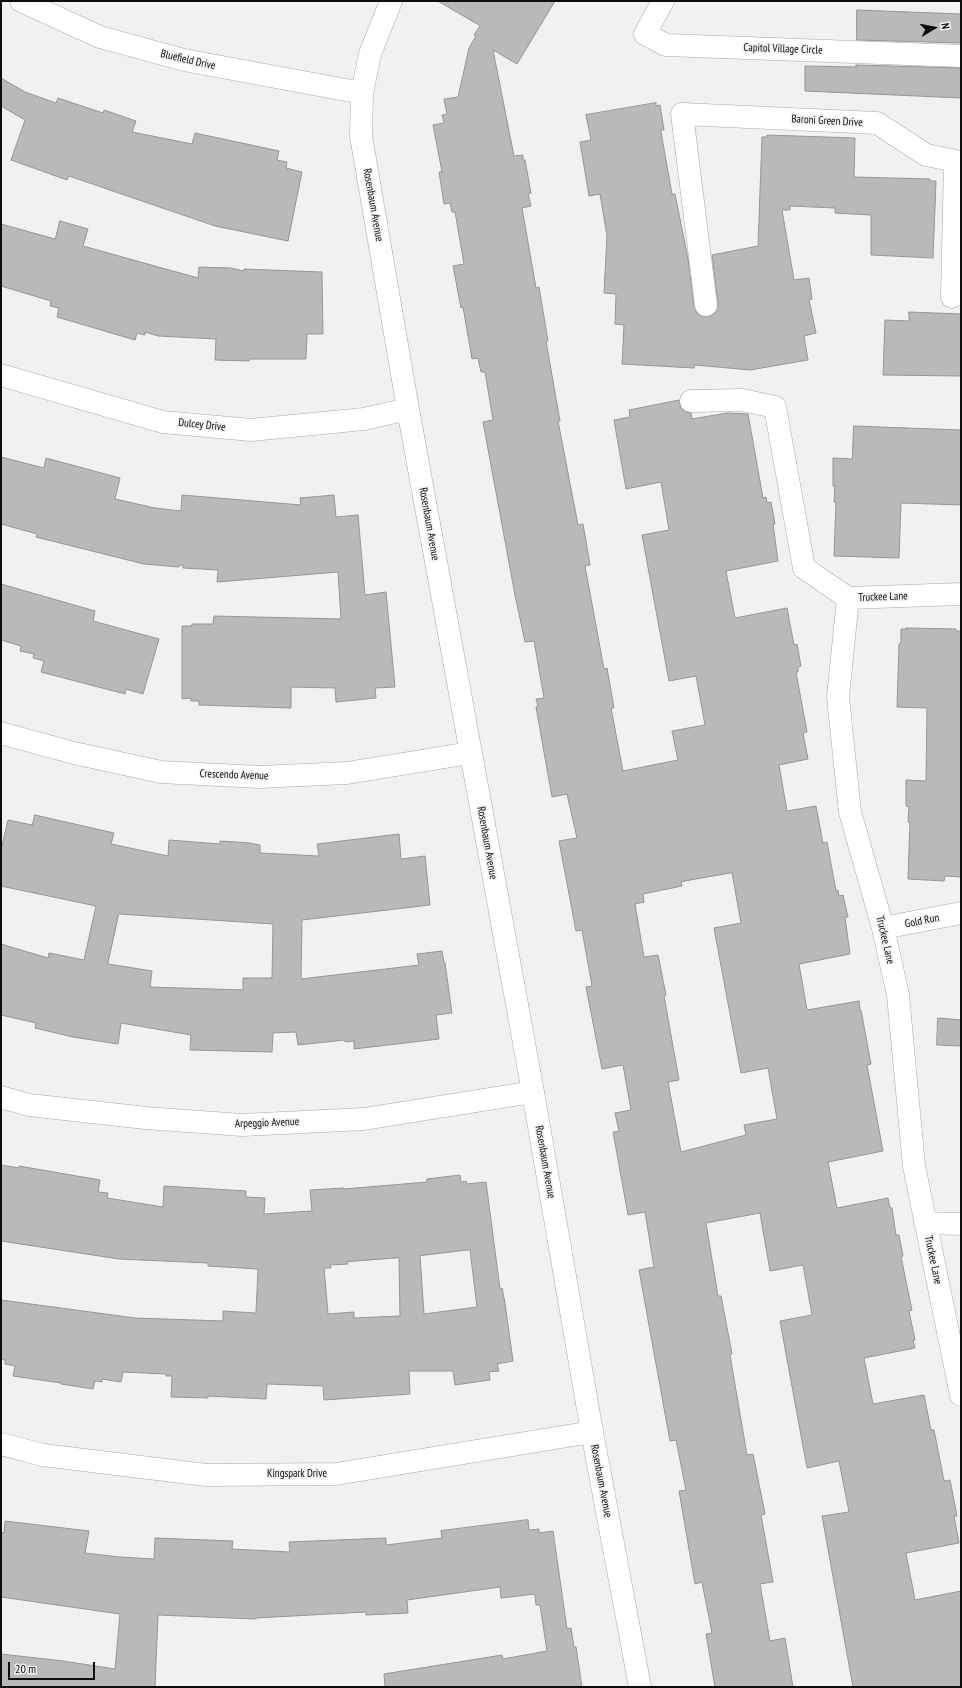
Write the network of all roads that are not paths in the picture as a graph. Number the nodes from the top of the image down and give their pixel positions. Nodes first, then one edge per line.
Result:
1 (21, 1) edge
2 (391, 1) edge
3 (663, 1) edge
4 (961, 56) edge
5 (362, 93) junction
6 (958, 162) edge
7 (952, 297) dead end
8 (706, 305) dead end
9 (1, 375) edge
10 (691, 401) dead end
11 (408, 409) junction
12 (961, 594) edge
13 (848, 598) junction
14 (1, 733) edge
15 (470, 753) junction
16 (961, 913) edge
17 (883, 928) junction
18 (533, 1092) junction
19 (1, 1097) edge
20 (925, 1223) junction
21 (961, 1224) edge
22 (961, 1395) edge
23 (592, 1432) junction
24 (1, 1444) edge
25 (640, 1687) edge

1 - 5 street, Bluefield Drive
2 - 5 street, Rosenbaum Avenue
3 - 4 street, Capitol Village Circle
5 - 11 street, Rosenbaum Avenue
6 - 7 street
6 - 8 street, Baroni Green Drive
9 - 11 street, Dulcey Drive
10 - 13 street
11 - 15 street, Rosenbaum Avenue
12 - 13 street, Truckee Lane
13 - 17 street, Truckee Lane
14 - 15 street, Crescendo Avenue
15 - 18 street, Rosenbaum Avenue
16 - 17 street, Gold Run
17 - 20 street, Truckee Lane
18 - 19 street, Arpeggio Avenue
18 - 23 street, Rosenbaum Avenue
20 - 21 street
20 - 22 street, Truckee Lane
23 - 24 street, Kingspark Drive
23 - 25 street, Rosenbaum Avenue

